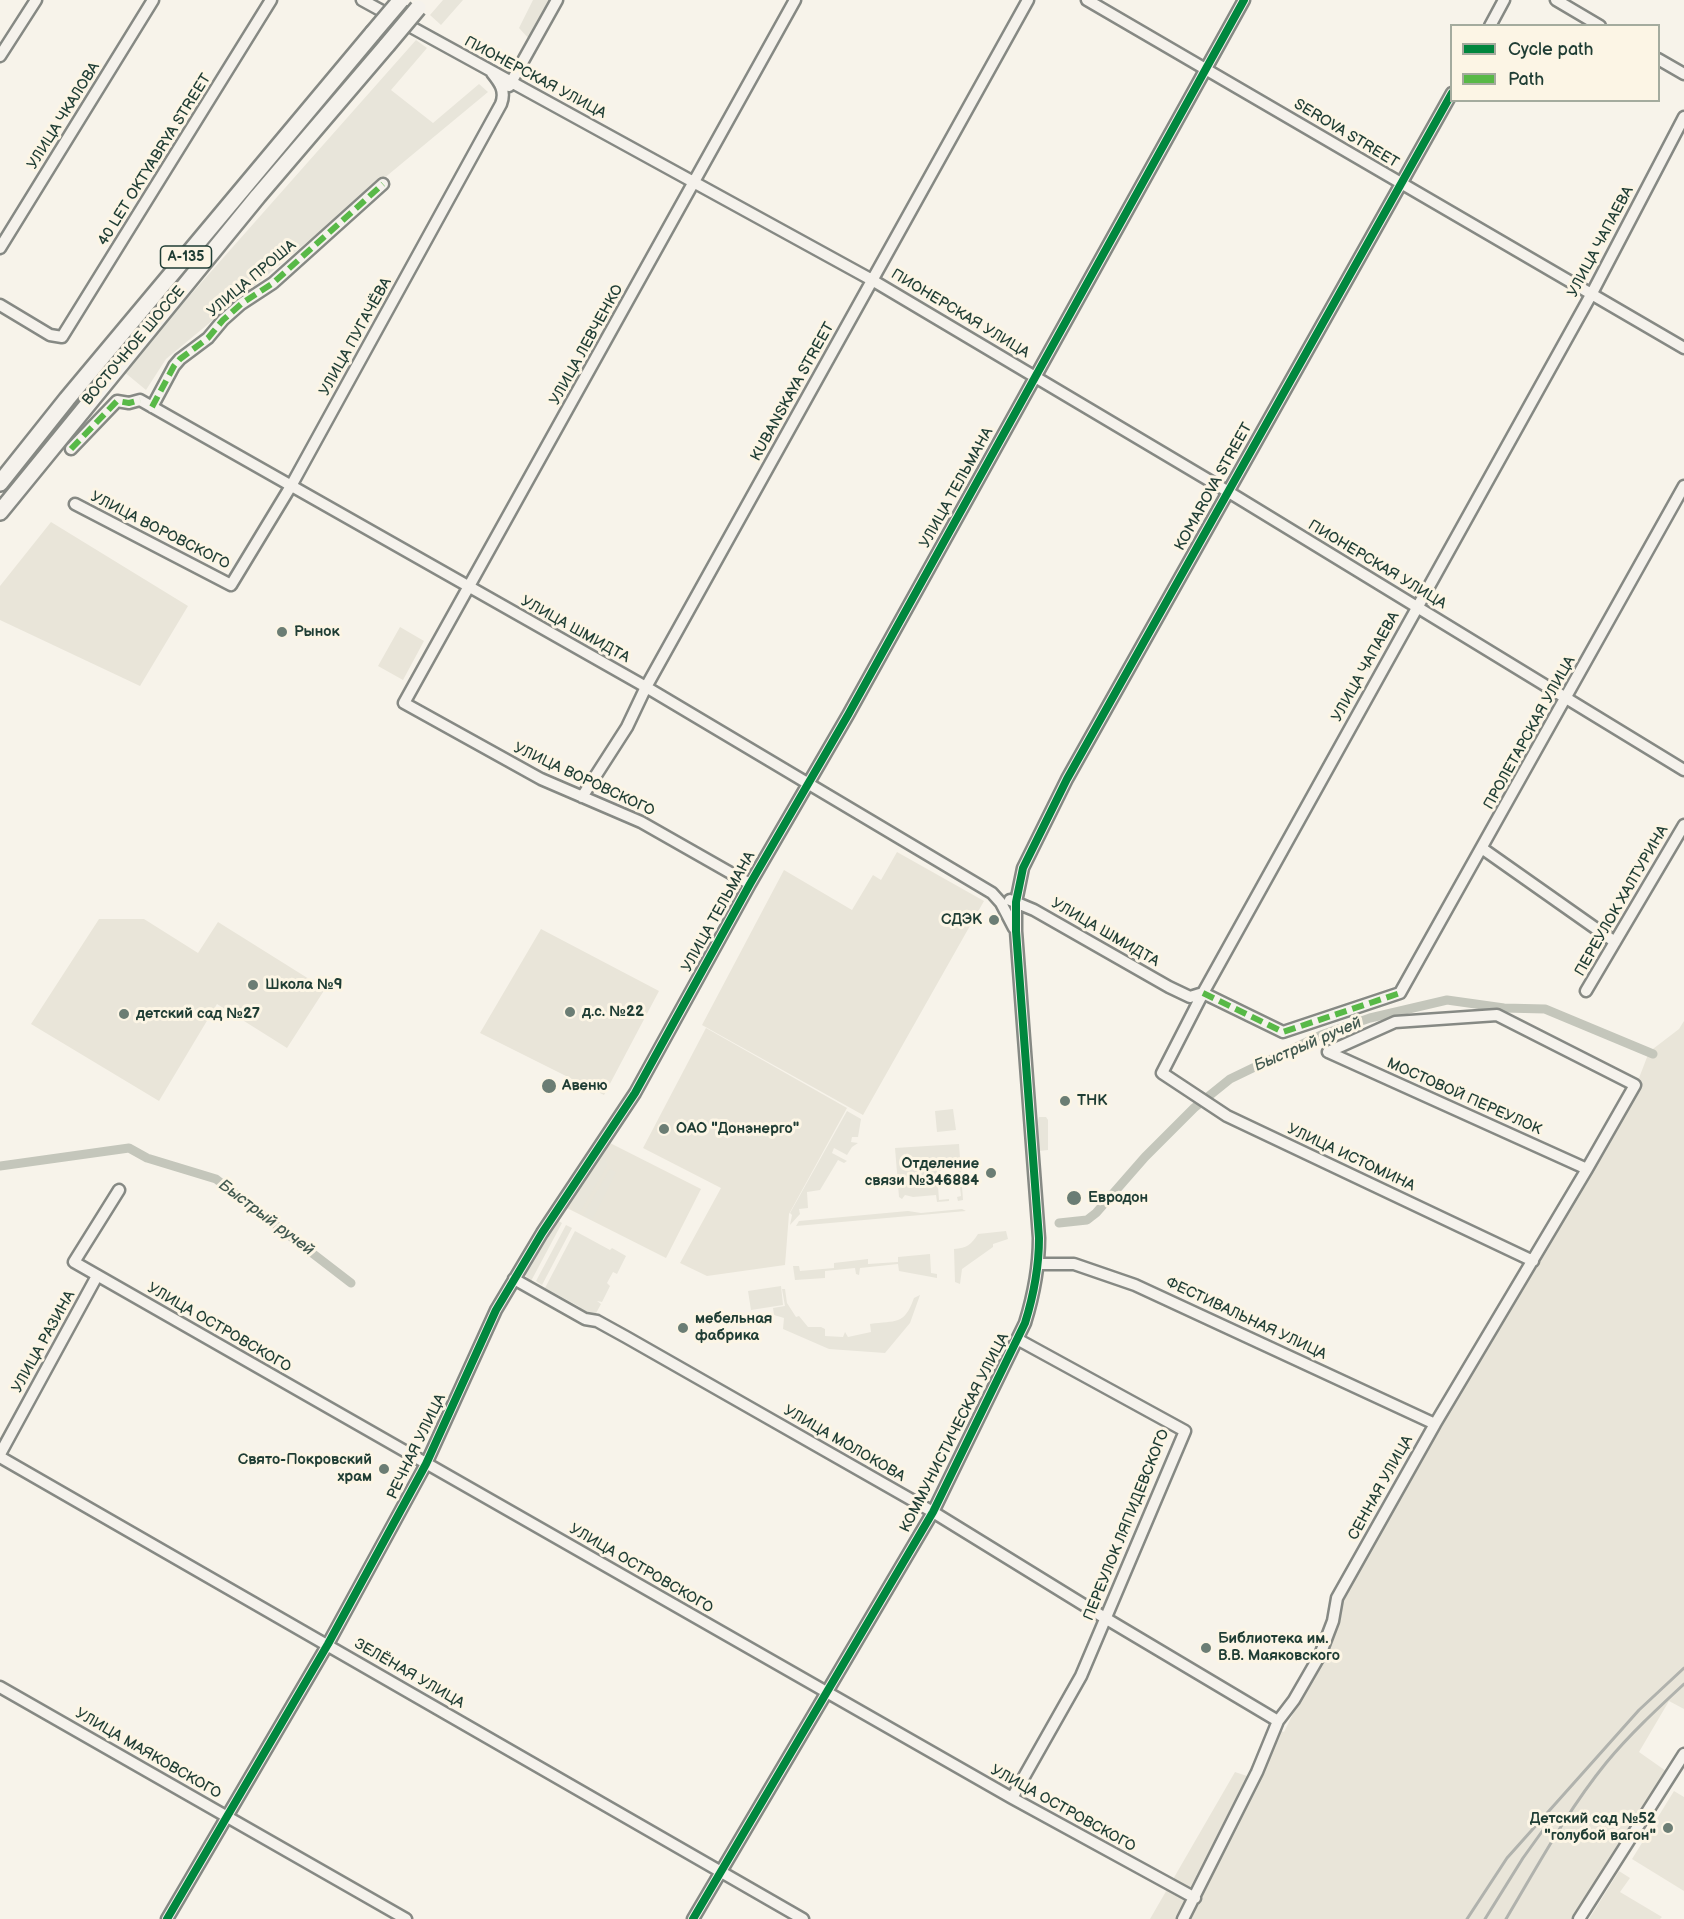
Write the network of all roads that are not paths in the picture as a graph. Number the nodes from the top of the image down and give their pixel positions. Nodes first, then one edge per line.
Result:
1 (36, 0) edge
2 (153, 0) edge
3 (271, 0) edge
4 (362, 0) edge
5 (401, 0) edge
6 (557, 0) edge
7 (795, 0) edge
8 (1028, 0) edge
9 (1087, 0) edge
10 (1244, 0) edge
11 (1504, 0) edge
12 (1556, 0) edge
13 (422, 4) edge
14 (1491, 24) edge
15 (1597, 24) edge
16 (0, 56) edge
17 (1660, 60) edge
18 (1206, 69) junction
19 (492, 72) junction
20 (1684, 74) edge
21 (512, 81) junction
22 (1450, 96) edge
23 (502, 100) junction
24 (1684, 117) edge
25 (694, 182) junction
26 (1400, 183) junction
27 (383, 184) dead end
28 (0, 248) edge
29 (872, 280) junction
30 (1591, 295) junction
31 (0, 305) edge
32 (1684, 348) edge
33 (1035, 376) junction
34 (152, 407) junction
35 (71, 449) dead end
36 (0, 483) edge
37 (291, 486) junction
38 (1684, 486) edge
39 (1227, 491) junction
40 (75, 504) dead end
41 (0, 512) edge
42 (231, 585) joint
43 (470, 588) junction
44 (1417, 606) junction
45 (646, 687) junction
46 (1567, 699) junction
47 (404, 703) joint
48 (1684, 770) edge
49 (808, 783) junction
50 (582, 797) junction
51 (1684, 825) edge
52 (1483, 849) junction
53 (750, 884) junction
54 (992, 893) junction
55 (1016, 902) junction
56 (1016, 931) junction
57 (1615, 942) junction
58 (692, 989) joint
59 (1586, 992) dead end
60 (1203, 993) junction
61 (1400, 993) joint
62 (1328, 1052) joint
63 (1162, 1073) joint
64 (1587, 1169) junction
65 (119, 1190) dead end
66 (1533, 1261) junction
67 (1039, 1264) junction
68 (97, 1276) junction
69 (514, 1279) junction
70 (1017, 1339) junction
71 (1435, 1424) junction
72 (0, 1455) edge
73 (426, 1464) junction
74 (933, 1512) junction
75 (1105, 1618) junction
76 (328, 1644) junction
77 (0, 1687) edge
78 (827, 1691) junction
79 (1278, 1720) junction
80 (1684, 1754) edge
81 (1011, 1798) junction
82 (227, 1817) junction
83 (720, 1871) junction
84 (1195, 1899) junction
85 (168, 1919) edge
86 (406, 1919) edge
87 (693, 1919) edge
88 (803, 1919) edge
89 (1183, 1919) edge
90 (1579, 1919) edge

1 - 16 street
2 - 28 street, УЛИЦА ЧКАЛОВА
3 - 31 street, 40 LET OKTYABRYA STREET
4 - 19 street, ПИОНЕРСКАЯ УЛИЦА
5 - 36 highway, ВОСТОЧНОЕ ШОССЕ / А-135, bridge
6 - 21 street, УЛИЦА ПУГАЧЁВА
7 - 25 street, УЛИЦА ЛЕВЧЕНКО
8 - 29 street, KUBANSKAYA STREET
9 - 18 street, SEROVA STREET
10 - 18 street, УЛИЦА ТЕЛЬМАНА
11 - 14 street
12 - 15 street
13 - 41 highway, ВОСТОЧНОЕ ШОССЕ / А-135, bridge
17 - 20 street
18 - 26 street, SEROVA STREET
18 - 33 street, УЛИЦА ТЕЛЬМАНА
19 - 21 street, ПИОНЕРСКАЯ УЛИЦА
19 - 23 street
21 - 23 street, УЛИЦА ПУГАЧЁВА
21 - 25 street, ПИОНЕРСКАЯ УЛИЦА
22 - 26 street, KOMAROVA STREET
23 - 37 street, УЛИЦА ПУГАЧЁВА
24 - 30 street, УЛИЦА ЧАПАЕВА
25 - 29 street, ПИОНЕРСКАЯ УЛИЦА
25 - 43 street, УЛИЦА ЛЕВЧЕНКО
26 - 30 street, SEROVA STREET
26 - 39 street, KOMAROVA STREET
27 - 34 street, УЛИЦА ПРОША
29 - 33 street, ПИОНЕРСКАЯ УЛИЦА
29 - 45 street, KUBANSKAYA STREET
30 - 32 street, SEROVA STREET
30 - 44 street, УЛИЦА ЧАПАЕВА
33 - 39 street, ПИОНЕРСКАЯ УЛИЦА
33 - 49 street, УЛИЦА ТЕЛЬМАНА
34 - 35 street, УЛИЦА ШМИДТА
34 - 37 street, УЛИЦА ШМИДТА
37 - 42 street, УЛИЦА ПУГАЧЁВА
37 - 43 street, УЛИЦА ШМИДТА
38 - 46 street, ПРОЛЕТАРСКАЯ УЛИЦА
39 - 44 street, ПИОНЕРСКАЯ УЛИЦА
39 - 55 street, KOMAROVA STREET
40 - 42 street, УЛИЦА ВОРОВСКОГО
43 - 45 street, УЛИЦА ШМИДТА
43 - 47 street, УЛИЦА ЛЕВЧЕНКО
44 - 46 street, ПИОНЕРСКАЯ УЛИЦА
44 - 60 street, УЛИЦА ЧАПАЕВА
45 - 49 street, УЛИЦА ШМИДТА
45 - 50 street, KUBANSKAYA STREET
46 - 48 street, ПИОНЕРСКАЯ УЛИЦА
46 - 52 street, ПРОЛЕТАРСКАЯ УЛИЦА
47 - 50 street, УЛИЦА ВОРОВСКОГО
49 - 53 street, УЛИЦА ТЕЛЬМАНА
49 - 54 street, УЛИЦА ШМИДТА
50 - 53 street, УЛИЦА ВОРОВСКОГО
51 - 57 street, ПЕРЕУЛОК ХАЛТУРИНА
52 - 57 street
52 - 61 street, ПРОЛЕТАРСКАЯ УЛИЦА
53 - 58 street, УЛИЦА ТЕЛЬМАНА
54 - 55 street, УЛИЦА ШМИДТА
54 - 56 street, УЛИЦА ШМИДТА
55 - 56 street, КОММУНИСТИЧЕСКАЯ УЛИЦА
55 - 60 street, УЛИЦА ШМИДТА
56 - 67 street, КОММУНИСТИЧЕСКАЯ УЛИЦА
57 - 59 street, ПЕРЕУЛОК ХАЛТУРИНА
58 - 69 street, РЕЧНАЯ УЛИЦА
60 - 61 street, УЛИЦА ШМИДТА
60 - 63 street, УЛИЦА ЧАПАЕВА
62 - 64 street, МОСТОВОЙ ПЕРЕУЛОК
62 - 64 street, СЕННАЯ УЛИЦА
63 - 66 street, УЛИЦА ИСТОМИНА
64 - 66 street, СЕННАЯ УЛИЦА
65 - 68 street, УЛИЦА ОСТРОВСКОГО
66 - 71 street, СЕННАЯ УЛИЦА
67 - 70 street, КОММУНИСТИЧЕСКАЯ УЛИЦА
67 - 71 street, ФЕСТИВАЛЬНАЯ УЛИЦА
68 - 72 street, УЛИЦА РАЗИНА
68 - 73 street, УЛИЦА ОСТРОВСКОГО
69 - 73 street, РЕЧНАЯ УЛИЦА
69 - 74 street, УЛИЦА МОЛОКОВА
70 - 74 street, КОММУНИСТИЧЕСКАЯ УЛИЦА
70 - 75 street, ПЕРЕУЛОК ЛЯПИДЕВСКОГО
71 - 79 street, СЕННАЯ УЛИЦА
72 - 76 street, ЗЕЛЁНАЯ УЛИЦА
73 - 76 street, РЕЧНАЯ УЛИЦА
73 - 78 street, УЛИЦА ОСТРОВСКОГО
74 - 75 street, УЛИЦА МОЛОКОВА
74 - 78 street, КОММУНИСТИЧЕСКАЯ УЛИЦА
75 - 79 street, УЛИЦА МОЛОКОВА
75 - 81 street, ПЕРЕУЛОК ЛЯПИДЕВСКОГО
76 - 82 street, РЕЧНАЯ УЛИЦА
76 - 83 street, ЗЕЛЁНАЯ УЛИЦА
77 - 82 street, УЛИЦА МАЯКОВСКОГО
78 - 81 street, УЛИЦА ОСТРОВСКОГО
78 - 83 street, КОММУНИСТИЧЕСКАЯ УЛИЦА
79 - 84 street, СЕННАЯ УЛИЦА
80 - 90 street
81 - 84 street, УЛИЦА ОСТРОВСКОГО
82 - 85 street, РЕЧНАЯ УЛИЦА
82 - 86 street, УЛИЦА МАЯКОВСКОГО
83 - 87 street, КОММУНИСТИЧЕСКАЯ УЛИЦА
83 - 88 street, ЗЕЛЁНАЯ УЛИЦА
84 - 89 street, СЕННАЯ УЛИЦА

